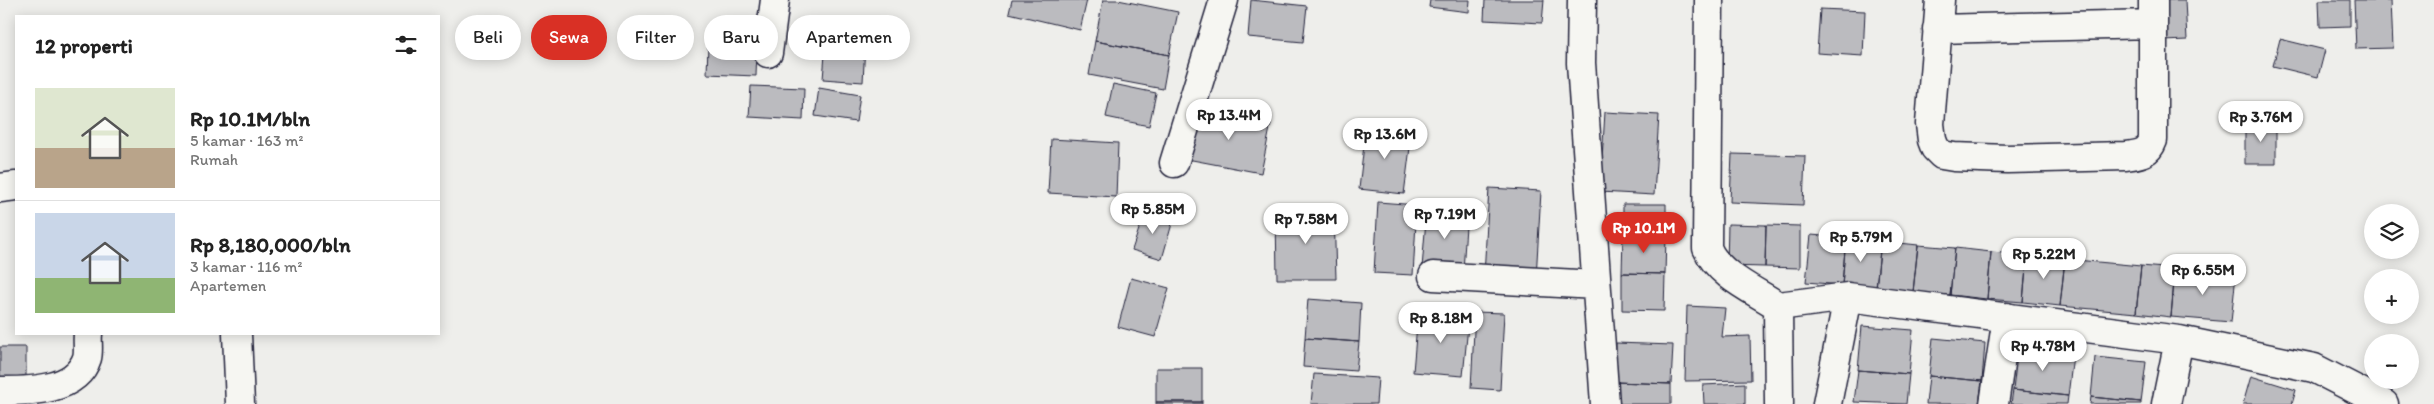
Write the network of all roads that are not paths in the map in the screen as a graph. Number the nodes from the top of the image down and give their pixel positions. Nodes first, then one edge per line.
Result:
1 (775, 0) edge
2 (1224, 0) edge
3 (1582, 0) edge
4 (1709, 0) edge
5 (1940, 0) edge
6 (2153, 12) edge
7 (773, 15) edge
8 (1937, 29) junction
9 (1174, 163) dead end
10 (15, 186) edge
11 (0, 188) edge
12 (1433, 276) dead end
13 (1596, 286) junction
14 (1848, 297) junction
15 (1778, 306) junction
16 (2007, 317) junction
17 (88, 335) edge
18 (237, 335) edge
19 (2179, 340) junction
20 (0, 391) edge
21 (240, 404) edge
22 (1605, 404) edge
23 (1779, 404) edge
24 (1827, 404) edge
25 (1994, 404) edge
26 (2166, 404) edge
27 (2384, 404) edge

1 - 7 street
2 - 9 street
3 - 13 street
4 - 15 street
5 - 8 street
6 - 8 street
6 - 8 street
10 - 11 street
12 - 13 street
13 - 22 street
14 - 15 street
14 - 16 street
14 - 24 street
15 - 23 street
16 - 19 street
16 - 25 street
17 - 20 street
18 - 21 street
19 - 26 street
19 - 27 street

